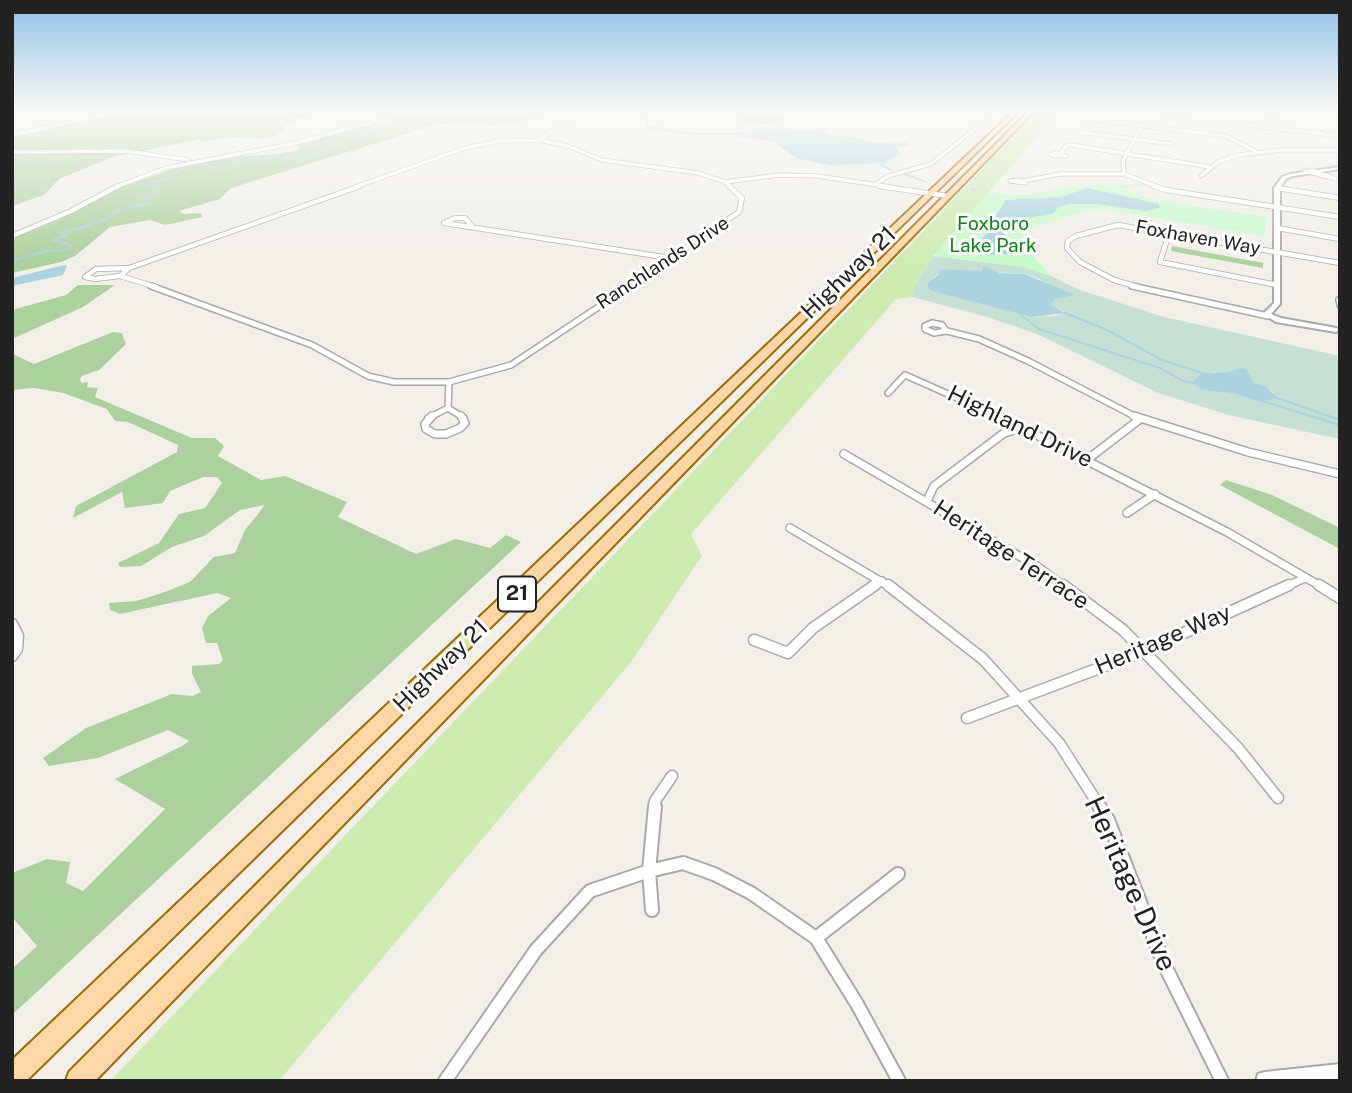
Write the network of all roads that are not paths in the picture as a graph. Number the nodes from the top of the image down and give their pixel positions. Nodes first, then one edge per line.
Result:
1 (185, 160) edge
2 (198, 160) edge
3 (431, 160) edge
4 (603, 160) edge
5 (936, 160) edge
6 (966, 160) edge
7 (984, 160) edge
8 (1123, 160) edge
9 (1169, 160) edge
10 (1222, 160) edge
11 (192, 161) junction
12 (1210, 167) junction
13 (1340, 168) edge
14 (1308, 171) junction
15 (1125, 174) junction
16 (1201, 176) dead end
17 (1023, 181) dead end
18 (725, 182) junction
19 (876, 184) junction
20 (1277, 188) junction
21 (932, 193) junction
22 (948, 196) junction
23 (1340, 198) edge
24 (1277, 208) junction
25 (1340, 217) edge
26 (472, 226) junction
27 (1277, 228) junction
28 (915, 230) junction
29 (1169, 233) junction
30 (12, 236) edge
31 (1340, 239) edge
32 (1278, 252) junction
33 (670, 258) junction
34 (1340, 263) edge
35 (129, 268) junction
36 (120, 276) junction
37 (1277, 285) junction
38 (1271, 311) junction
39 (1287, 317) junction
40 (1338, 330) edge
41 (947, 331) dead end
42 (449, 382) junction
43 (888, 393) dead end
44 (448, 408) junction
45 (1140, 419) junction
46 (1021, 428) junction
47 (844, 454) dead end
48 (1088, 459) junction
49 (1340, 474) edge
50 (1155, 494) junction
51 (927, 501) junction
52 (1127, 513) dead end
53 (790, 528) dead end
54 (1305, 578) junction
55 (882, 581) junction
56 (1340, 598) edge
57 (12, 624) edge
58 (754, 640) dead end
59 (1142, 652) junction
60 (12, 656) edge
61 (1019, 699) junction
62 (967, 718) dead end
63 (671, 776) dead end
64 (1278, 798) dead end
65 (649, 871) junction
66 (898, 874) dead end
67 (652, 910) dead end
68 (816, 938) junction
69 (1340, 1073) edge
70 (12, 1077) edge
71 (78, 1081) edge
72 (445, 1081) edge
73 (899, 1081) edge
74 (1222, 1081) edge
75 (1265, 1081) edge

1 - 11 street
2 - 11 street
3 - 35 street, Ranchlands Drive
4 - 18 street, Ranchlands Drive
5 - 19 street
6 - 21 main road, Highway 21 / 21
7 - 22 main road, Highway 21 / 21
8 - 15 street
9 - 12 street
10 - 12 street
11 - 30 street
12 - 16 street
13 - 14 street
14 - 14 street
14 - 20 street
15 - 17 street
15 - 24 street
18 - 19 street
18 - 33 street, Ranchlands Drive
19 - 21 street
20 - 23 street
20 - 24 street
21 - 22 street
21 - 28 main road
21 - 70 main road, Highway 21 / 21
22 - 28 main road, Highway 21 / 21
24 - 25 street
24 - 27 street
26 - 26 street
26 - 33 street
27 - 31 street
27 - 32 street
28 - 71 main road, Highway 21 / 21
29 - 32 street, Foxhaven Way
29 - 37 street
29 - 38 street, Foxhaven Way
32 - 34 street, Foxhaven Way
32 - 37 street
33 - 42 street, Ranchlands Drive
35 - 36 street, Ranchlands Drive
35 - 36 street
36 - 42 street, Ranchlands Drive
37 - 38 street
38 - 39 street
38 - 39 street
39 - 40 street
41 - 45 street
42 - 44 street
43 - 46 street, Highland Drive
44 - 44 street
45 - 48 street
45 - 49 street
46 - 48 street, Highland Drive
46 - 51 street
47 - 51 street, Heritage Terrace
48 - 50 street, Highland Drive
50 - 52 street
50 - 54 street, Highland Drive
51 - 59 street, Heritage Terrace
53 - 55 street, Heritage Drive
54 - 56 street, Highland Drive
54 - 59 street, Heritage Way
55 - 58 street
55 - 61 street, Heritage Drive
57 - 60 street
59 - 61 street, Heritage Way
59 - 64 street, Heritage Terrace
61 - 62 street
61 - 74 street, Heritage Drive
63 - 65 street
65 - 67 street
65 - 68 street
65 - 72 street
66 - 68 street
68 - 73 street
69 - 75 street

